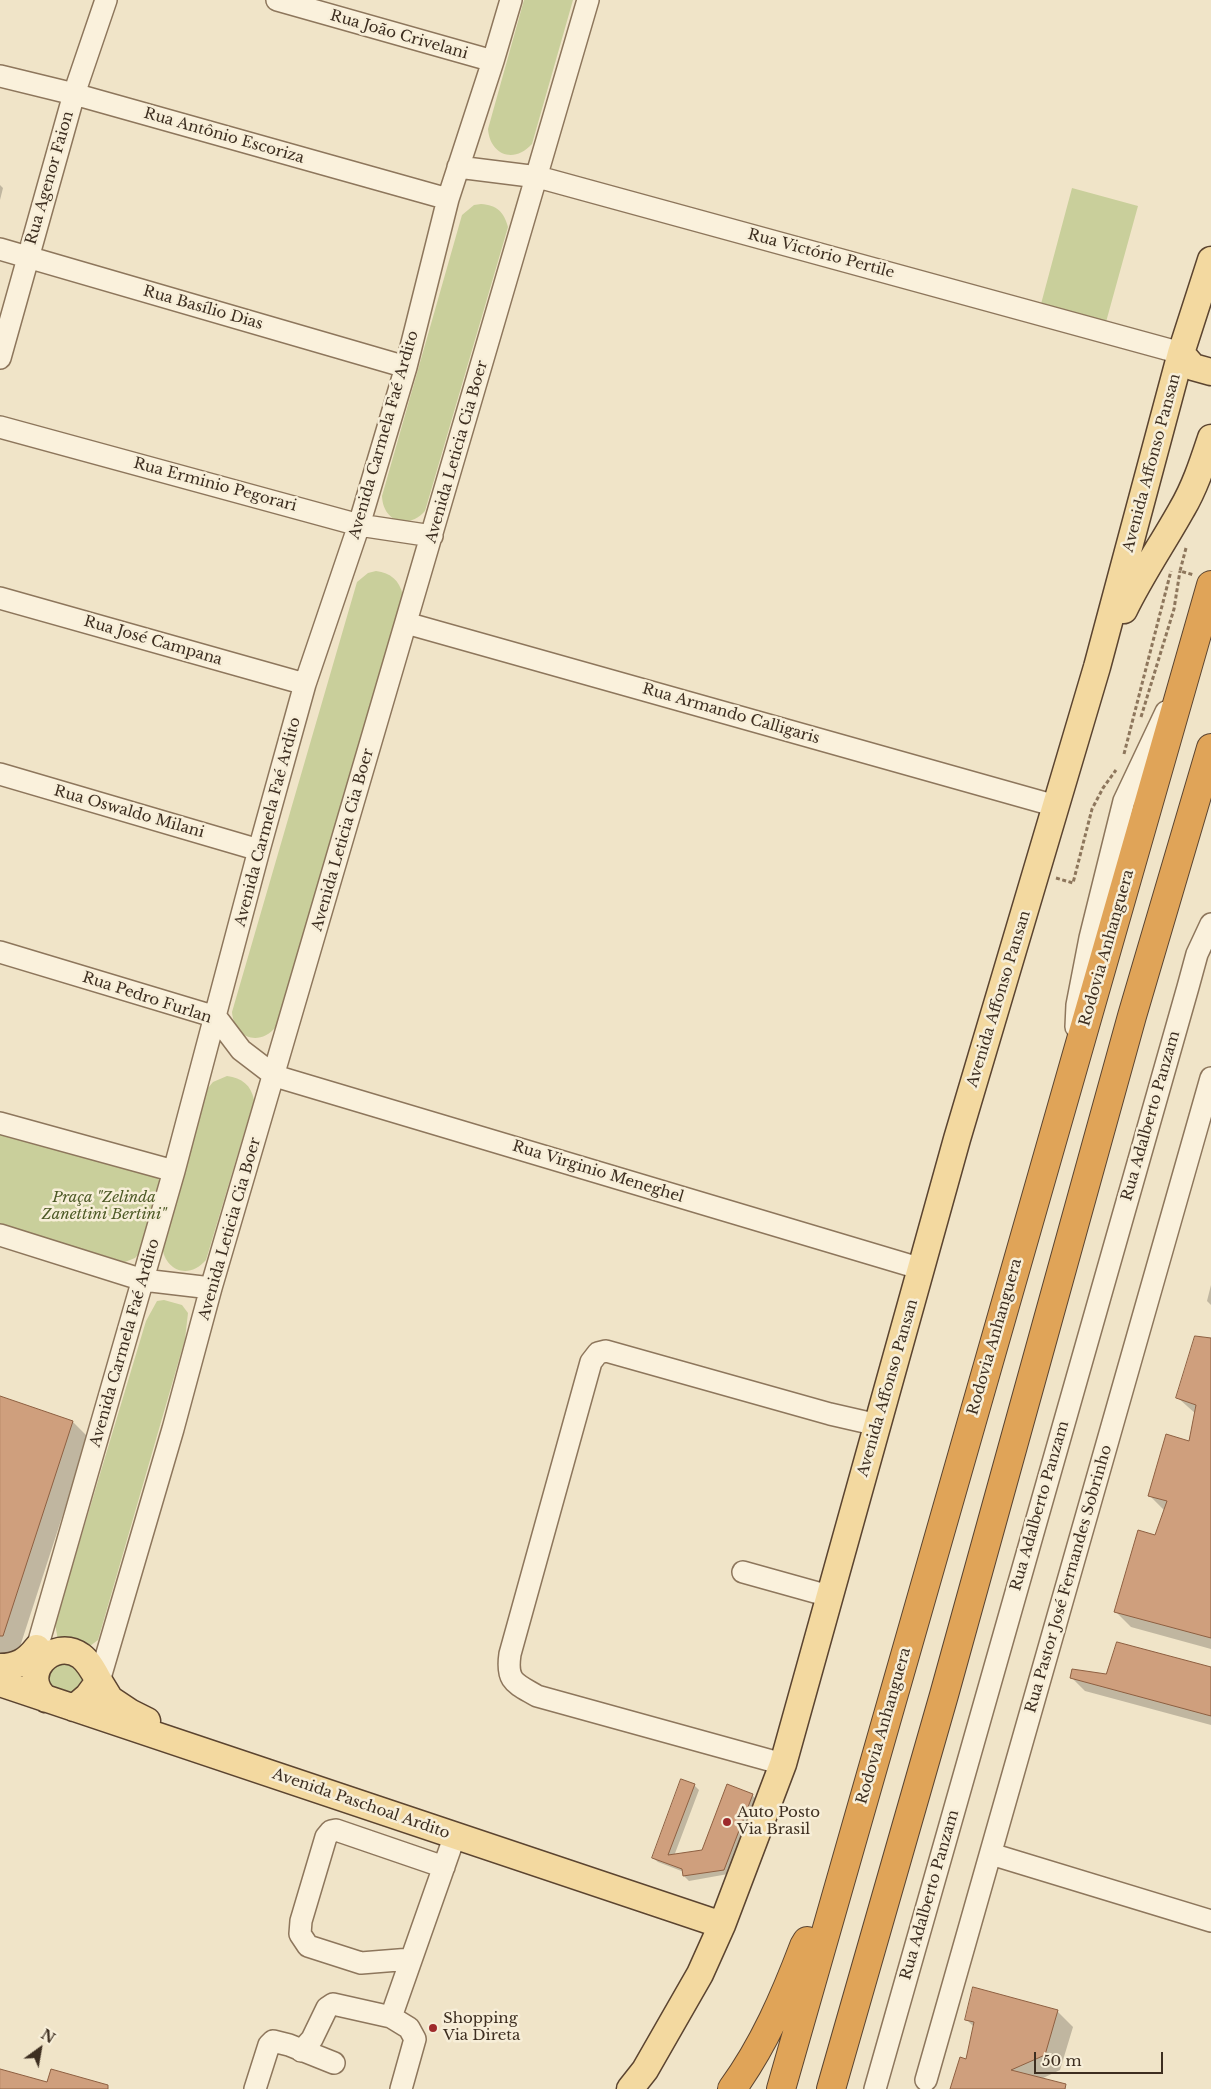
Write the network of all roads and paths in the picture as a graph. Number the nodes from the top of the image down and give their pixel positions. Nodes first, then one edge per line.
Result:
1 (106, 0) edge
2 (277, 0) edge
3 (511, 0) edge
4 (588, 0) edge
5 (493, 61) junction
6 (0, 76) edge
7 (74, 94) junction
8 (458, 167) junction
9 (538, 176) junction
10 (448, 199) junction
11 (0, 250) edge
12 (27, 256) junction
13 (1211, 260) edge
14 (1182, 353) junction
15 (0, 358) edge
16 (406, 367) junction
17 (1211, 372) edge
18 (0, 427) edge
19 (1211, 438) edge
20 (360, 524) junction
21 (432, 536) junction
22 (1187, 542) dead end
23 (1172, 569) dead end
24 (1180, 571) junction
25 (1203, 581) edge
26 (0, 598) edge
27 (406, 623) junction
28 (1097, 667) junction
29 (305, 684) junction
30 (1140, 718) dead end
31 (1211, 748) edge
32 (1122, 762) dead end
33 (1117, 769) dead end
34 (0, 774) edge
35 (1056, 806) junction
36 (1211, 812) edge
37 (259, 850) junction
38 (1036, 873) junction
39 (1211, 924) edge
40 (0, 952) edge
41 (1132, 1016) junction
42 (216, 1017) junction
43 (275, 1076) junction
44 (1211, 1078) edge
45 (0, 1123) edge
46 (174, 1171) junction
47 (0, 1235) edge
48 (922, 1269) junction
49 (143, 1280) junction
50 (212, 1288) junction
51 (878, 1425) junction
52 (743, 1572) dead end
53 (829, 1596) junction
54 (40, 1654) junction
55 (0, 1667) edge
56 (99, 1681) junction
57 (0, 1684) edge
58 (46, 1699) junction
59 (74, 1708) junction
60 (176, 1742) junction
61 (783, 1764) junction
62 (455, 1835) junction
63 (991, 1854) junction
64 (444, 1867) junction
65 (831, 1910) junction
66 (1211, 1921) edge
67 (722, 1925) junction
68 (411, 1959) junction
69 (391, 2017) junction
70 (301, 2051) junction
71 (334, 2063) dead end
72 (926, 2080) dead end
73 (255, 2089) edge
74 (401, 2089) edge
75 (630, 2089) edge
76 (732, 2089) edge
77 (781, 2089) edge
78 (832, 2089) edge
79 (874, 2089) edge

1 - 7 street, Rua Agenor Faion
2 - 5 street, Rua João Crivelani
3 - 5 street, Avenida Carmela Faé Ardito
4 - 9 street, Avenida Leticia Cia Boer
5 - 8 street, Avenida Carmela Faé Ardito
6 - 7 street, Rua Antônio Escoriza
7 - 10 street, Rua Antônio Escoriza
7 - 12 street, Rua Agenor Faion
8 - 9 street, Rua Victório Pertile
8 - 10 street, Avenida Carmela Faé Ardito
9 - 14 street, Rua Victório Pertile
9 - 21 street, Avenida Leticia Cia Boer
10 - 16 street, Avenida Carmela Faé Ardito
11 - 12 street, Rua Basílio Dias
12 - 15 street, Rua Agenor Faion
12 - 16 street, Rua Basílio Dias
13 - 14 main road, Avenida Affonso Pansan
14 - 17 main road
14 - 28 main road, Avenida Affonso Pansan
16 - 20 street, Avenida Carmela Faé Ardito
18 - 20 street, Rua Erminio Pegorari
19 - 28 main road, Avenida Affonso Pansan
20 - 21 street, Rua Erminio Pegorari
20 - 29 street, Avenida Carmela Faé Ardito
21 - 27 street, Avenida Leticia Cia Boer
22 - 24 path
23 - 32 path
24 - 25 path
24 - 30 path
25 - 65 highway, Rodovia Anhanguera
26 - 29 street, Rua José Campana
27 - 35 street, Rua Armando Calligaris
27 - 43 street, Avenida Leticia Cia Boer
28 - 35 main road, Avenida Affonso Pansan
29 - 37 street, Avenida Carmela Faé Ardito
31 - 41 highway
33 - 38 path
34 - 37 street, Rua Oswaldo Milani
35 - 38 main road, Avenida Affonso Pansan
36 - 41 highway
37 - 42 street, Avenida Carmela Faé Ardito
38 - 48 main road, Avenida Affonso Pansan
39 - 79 street, Rua Adalberto Panzam
40 - 42 street, Rua Pedro Furlan
41 - 78 highway
42 - 43 street, Rua Pedro Furlan
42 - 46 street, Avenida Carmela Faé Ardito
43 - 48 street, Rua Virginio Meneghel
43 - 50 street, Avenida Leticia Cia Boer
44 - 63 street, Rua Pastor José Fernandes Sobrinho
45 - 46 street
46 - 49 street, Avenida Carmela Faé Ardito
47 - 49 street
48 - 51 main road, Avenida Affonso Pansan
49 - 50 street
49 - 54 street, Avenida Carmela Faé Ardito
50 - 56 street, Avenida Leticia Cia Boer
51 - 53 main road, Avenida Affonso Pansan
51 - 61 street
52 - 53 street
53 - 61 main road, Avenida Affonso Pansan
54 - 55 main road
54 - 56 main road
54 - 58 main road
56 - 59 main road
56 - 60 main road
57 - 58 main road, Avenida Paschoal Ardito
58 - 59 main road, Avenida Paschoal Ardito
59 - 60 main road, Avenida Paschoal Ardito
60 - 62 main road, Avenida Paschoal Ardito
61 - 67 main road, Avenida Affonso Pansan
62 - 64 street
62 - 67 main road, Avenida Paschoal Ardito
63 - 66 street
63 - 72 street, Rua Pastor José Fernandes Sobrinho
64 - 68 street
64 - 68 street
65 - 76 highway
65 - 77 highway, Rodovia Anhanguera
67 - 75 main road, Avenida Affonso Pansan
68 - 69 street
69 - 70 street
69 - 74 street
70 - 71 street
70 - 73 street

